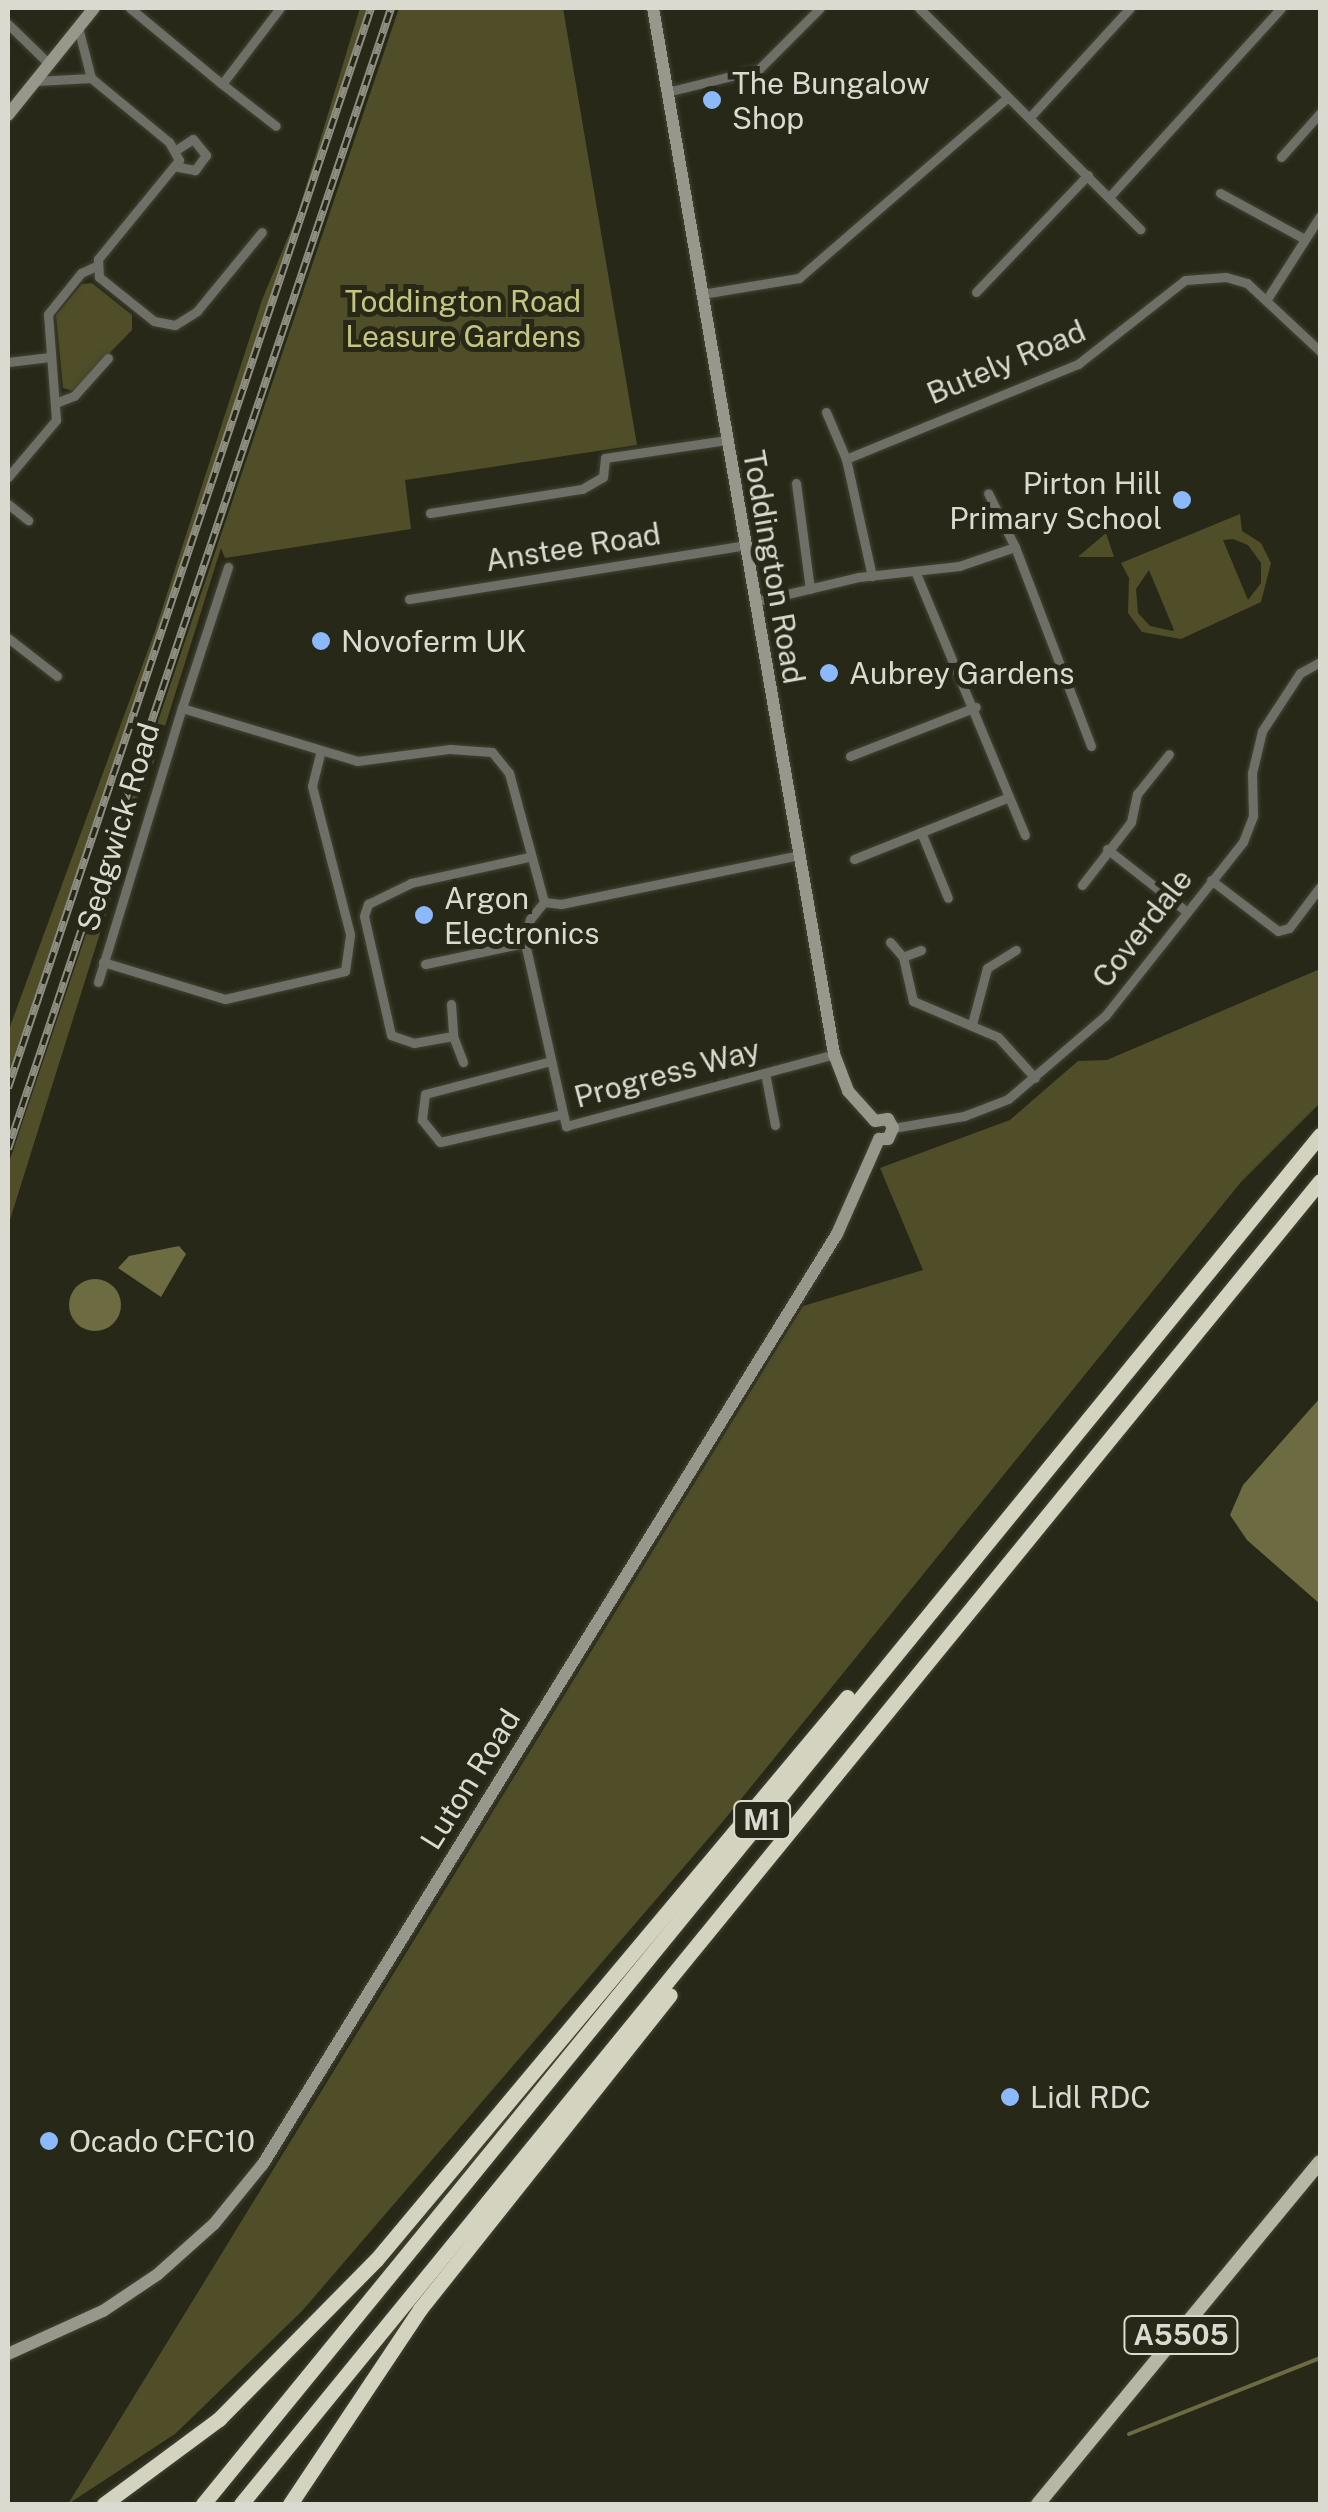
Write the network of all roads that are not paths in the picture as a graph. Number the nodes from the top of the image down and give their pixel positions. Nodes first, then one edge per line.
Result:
1 (94, 8) edge
2 (130, 8) edge
3 (280, 8) edge
4 (653, 8) edge
5 (820, 8) edge
6 (919, 8) edge
7 (1130, 8) edge
8 (1281, 8) edge
9 (8, 24) edge
10 (78, 26) junction
11 (49, 64) junction
12 (90, 78) junction
13 (36, 81) junction
14 (222, 84) junction
15 (667, 92) junction
16 (1008, 97) junction
17 (1320, 113) edge
18 (8, 114) edge
19 (1030, 118) junction
20 (1312, 123) junction
21 (276, 126) dead end
22 (1320, 131) edge
23 (176, 150) junction
24 (1281, 156) dead end
25 (178, 167) junction
26 (1088, 175) junction
27 (1220, 193) dead end
28 (1110, 196) junction
29 (1320, 216) edge
30 (1140, 228) dead end
31 (262, 232) dead end
32 (1303, 238) junction
33 (96, 266) junction
34 (976, 292) dead end
35 (702, 294) junction
36 (1267, 299) junction
37 (1320, 351) edge
38 (50, 357) junction
39 (108, 358) dead end
40 (8, 362) edge
41 (58, 402) junction
42 (826, 412) dead end
43 (727, 440) junction
44 (846, 458) junction
45 (8, 477) edge
46 (796, 483) dead end
47 (988, 492) dead end
48 (8, 504) edge
49 (430, 513) dead end
50 (28, 520) dead end
51 (745, 545) junction
52 (1015, 547) junction
53 (228, 567) dead end
54 (915, 572) junction
55 (872, 576) junction
56 (810, 589) junction
57 (409, 599) dead end
58 (754, 602) junction
59 (8, 638) edge
60 (1320, 662) edge
61 (57, 676) dead end
62 (976, 707) junction
63 (182, 708) junction
64 (1091, 746) dead end
65 (1169, 754) dead end
66 (320, 755) junction
67 (850, 756) dead end
68 (1009, 797) junction
69 (921, 832) junction
70 (1025, 834) dead end
71 (1107, 849) junction
72 (799, 856) junction
73 (528, 857) junction
74 (854, 859) dead end
75 (1211, 880) junction
76 (1082, 885) dead end
77 (1320, 887) edge
78 (948, 898) dead end
79 (544, 902) junction
80 (1187, 912) junction
81 (890, 942) dead end
82 (525, 943) junction
83 (921, 950) dead end
84 (1016, 950) dead end
85 (904, 957) junction
86 (103, 962) junction
87 (425, 964) dead end
88 (98, 982) dead end
89 (451, 1004) dead end
90 (972, 1024) junction
91 (454, 1036) junction
92 (834, 1054) junction
93 (551, 1061) junction
94 (463, 1062) dead end
95 (765, 1073) junction
96 (1035, 1078) junction
97 (562, 1114) junction
98 (875, 1121) junction
99 (775, 1124) dead end
100 (894, 1128) junction
101 (1320, 1135) edge
102 (879, 1140) junction
103 (1320, 1181) edge
104 (1014, 1508) junction
105 (757, 1874) junction
106 (1320, 2162) edge
107 (8, 2354) edge
108 (104, 2504) edge
109 (204, 2504) edge
110 (241, 2504) edge
111 (290, 2504) edge
112 (1038, 2504) edge

1 - 10 main road
2 - 14 street
3 - 14 street
4 - 15 main road, Toddington Road
5 - 15 street
6 - 16 street
7 - 19 street
8 - 28 street
9 - 11 street
10 - 11 main road
10 - 12 street
11 - 13 main road
12 - 13 street
12 - 23 street
13 - 18 main road
14 - 21 street
15 - 35 main road, Toddington Road
16 - 19 street
16 - 35 street
17 - 20 street
19 - 26 street
20 - 22 street
20 - 24 street
23 - 25 street
23 - 25 street
25 - 33 street
26 - 28 street
26 - 34 street
27 - 32 street
28 - 30 street
29 - 32 street
31 - 33 street
32 - 36 street
33 - 38 street
35 - 43 main road, Toddington Road
36 - 37 street, Butely Road
36 - 44 street, Butely Road
38 - 40 street
38 - 41 street
39 - 41 street
41 - 45 street
42 - 44 street
43 - 49 street
43 - 51 main road, Toddington Road
44 - 55 street
46 - 56 street
47 - 52 street
48 - 50 street
51 - 57 street, Anstee Road
51 - 58 main road, Toddington Road
52 - 54 street
52 - 64 street
53 - 63 street, Sedgwick Road
54 - 55 street
54 - 62 street
55 - 56 street
56 - 58 street
58 - 72 main road, Toddington Road
59 - 61 street
60 - 75 street, Coverdale
62 - 67 street
62 - 68 street
63 - 66 street, Sedgwick Road
63 - 86 street, Sedgwick Road
65 - 71 street
66 - 73 street, Sedgwick Road
66 - 86 street, Sedgwick Road
68 - 69 street
68 - 70 street
69 - 74 street
69 - 78 street
71 - 76 street
71 - 80 street
72 - 79 street
72 - 92 main road, Toddington Road
73 - 79 street, Sedgwick Road
73 - 91 street
75 - 77 street
75 - 80 street, Coverdale
79 - 82 street
80 - 96 street, Coverdale
81 - 85 street
82 - 87 street
82 - 93 street, Progress Way
83 - 85 street
84 - 90 street
85 - 90 street
86 - 88 street, Sedgwick Road
89 - 91 street
90 - 96 street
91 - 94 street
92 - 95 street, Progress Way
92 - 98 main road, Toddington Road
93 - 97 street, Progress Way
93 - 97 street
95 - 97 street, Progress Way
95 - 99 street
96 - 100 street, Coverdale
98 - 100 main road
98 - 102 main road
100 - 102 main road
101 - 104 highway, M1
102 - 107 main road, Luton Road
103 - 105 highway, M1
104 - 108 highway
104 - 109 highway, M1
105 - 110 highway, M1
105 - 111 highway
106 - 112 main road, A5505

